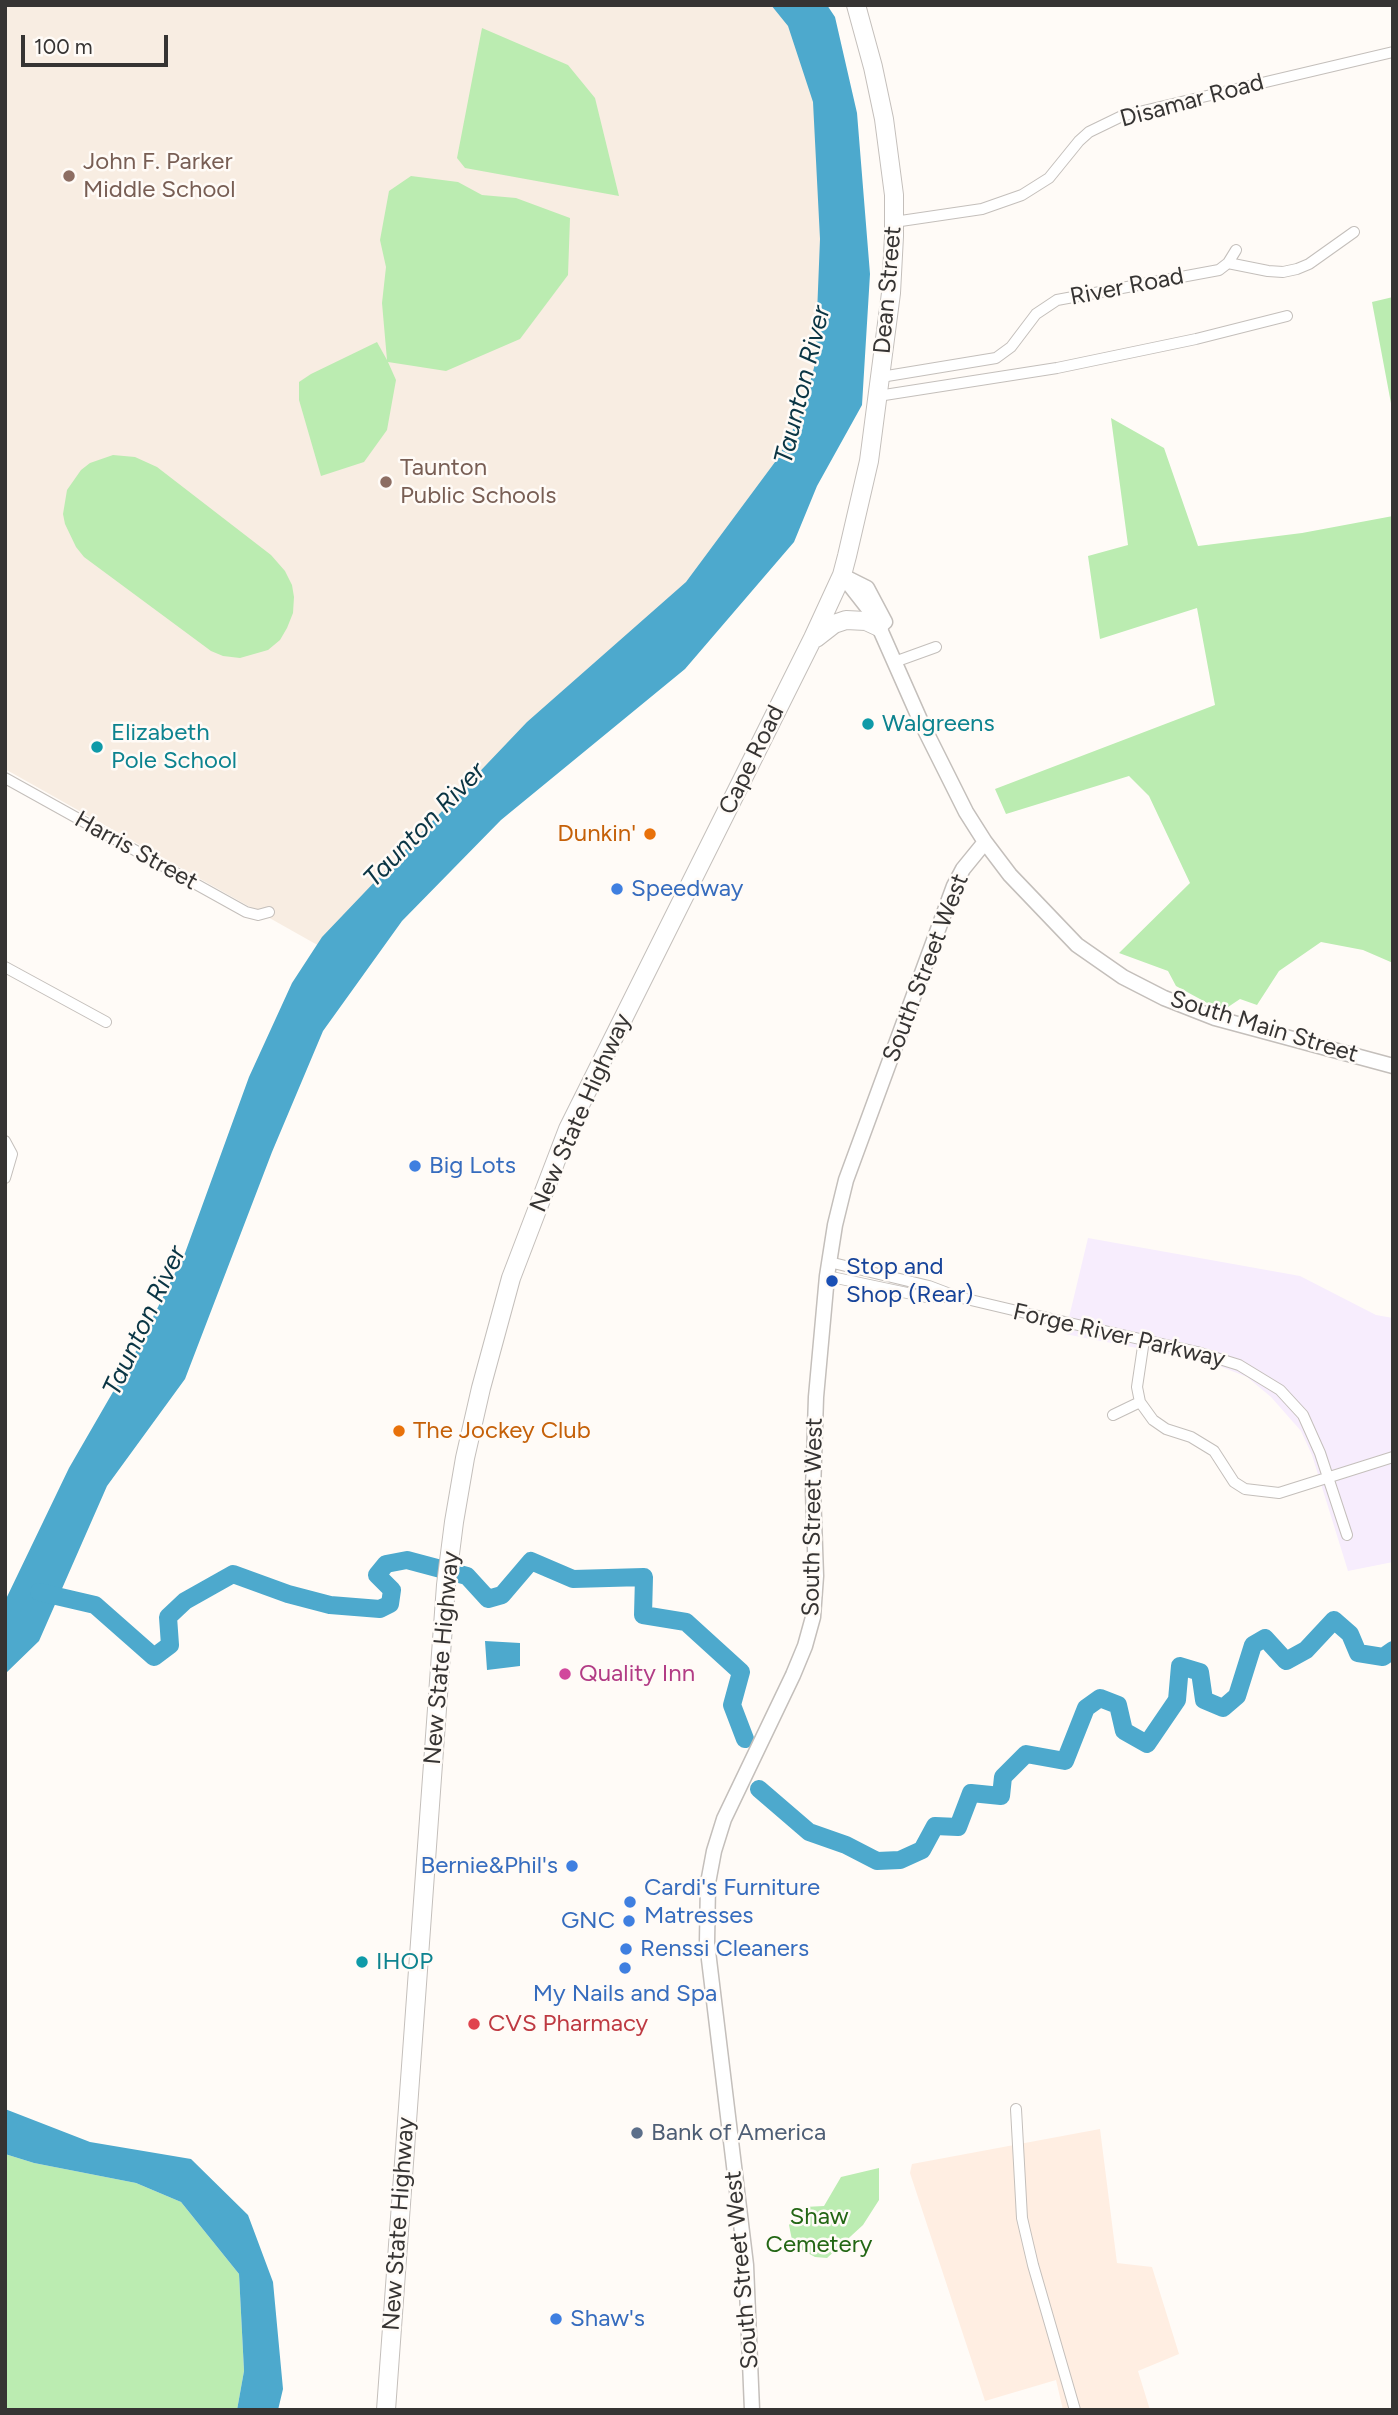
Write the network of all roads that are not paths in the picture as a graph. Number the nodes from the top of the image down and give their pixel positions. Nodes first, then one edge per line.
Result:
1 (856, 5) edge
2 (1393, 52) edge
3 (894, 222) junction
4 (1354, 232) dead end
5 (1236, 250) dead end
6 (1228, 263) junction
7 (1287, 316) dead end
8 (881, 377) junction
9 (878, 396) junction
10 (842, 575) junction
11 (879, 626) junction
12 (936, 647) dead end
13 (807, 650) junction
14 (900, 660) junction
15 (913, 702) junction
16 (5, 778) edge
17 (985, 842) junction
18 (269, 912) dead end
19 (661, 944) joint
20 (5, 967) edge
21 (106, 1022) dead end
22 (1393, 1066) edge
23 (5, 1141) edge
24 (5, 1178) edge
25 (828, 1269) junction
26 (1144, 1340) junction
27 (1140, 1402) junction
28 (1113, 1415) dead end
29 (1393, 1457) edge
30 (1328, 1478) junction
31 (1347, 1535) dead end
32 (1016, 2109) dead end
33 (386, 2410) edge
34 (752, 2410) edge
35 (1075, 2410) edge

1 - 3 highway, Dean Street
2 - 3 street, Disamar Road
3 - 8 highway, Dean Street
4 - 6 street
5 - 6 street
6 - 8 street, River Road
7 - 9 street
8 - 9 highway, Dean Street
9 - 10 highway, Dean Street
10 - 11 street
10 - 13 highway, Cape Road
10 - 14 street
11 - 13 highway
11 - 15 street
12 - 14 street
13 - 19 highway, Cape Road
14 - 15 street
15 - 17 street
16 - 18 street, Harris Street
17 - 22 street, South Main Street
17 - 25 street, South Street West
19 - 33 highway, New State Highway
20 - 21 street
23 - 24 street
25 - 26 street, Forge River Parkway
25 - 34 street, South Street West
26 - 27 street
26 - 30 street, Forge River Parkway
27 - 28 street
27 - 30 street
29 - 30 street
30 - 31 street, Forge River Parkway
32 - 35 street

